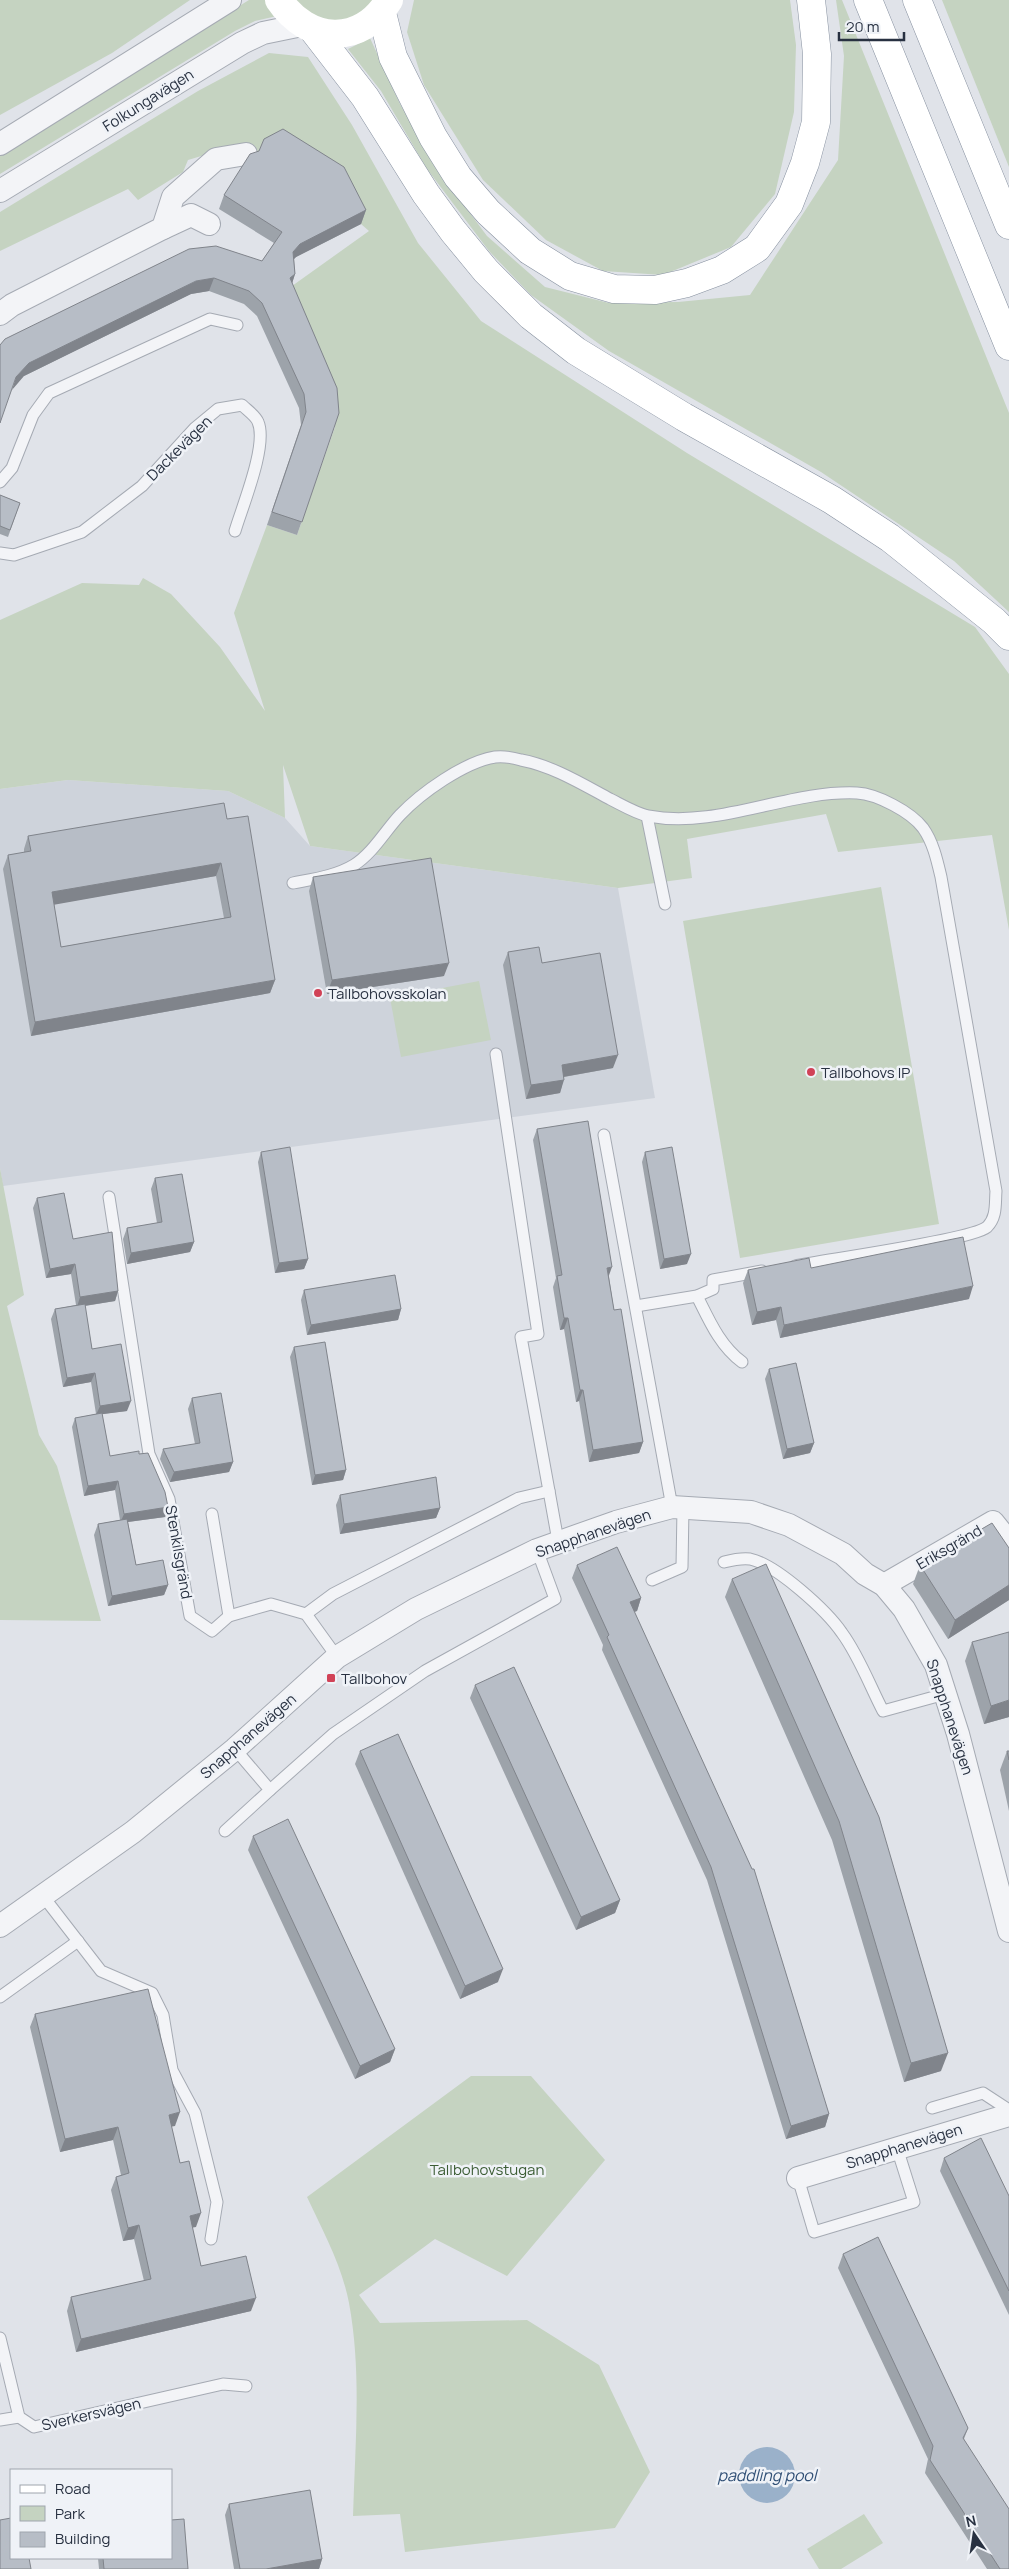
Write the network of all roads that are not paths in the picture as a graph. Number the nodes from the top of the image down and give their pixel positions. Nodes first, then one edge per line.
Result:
1 (230, 0) edge
2 (279, 0) edge
3 (811, 0) edge
4 (868, 0) edge
5 (917, 0) edge
6 (386, 6) edge
7 (308, 28) junction
8 (0, 144) edge
9 (246, 154) dead end
10 (0, 191) edge
11 (209, 224) dead end
12 (1009, 225) edge
13 (163, 228) junction
14 (0, 314) edge
15 (237, 325) dead end
16 (1009, 346) edge
17 (0, 482) edge
18 (235, 531) dead end
19 (0, 554) edge
20 (1009, 636) edge
21 (647, 816) junction
22 (293, 883) dead end
23 (666, 904) dead end
24 (496, 1054) dead end
25 (604, 1135) dead end
26 (109, 1196) dead end
27 (697, 1296) junction
28 (636, 1306) junction
29 (742, 1362) dead end
30 (549, 1491) junction
31 (678, 1507) junction
32 (212, 1514) dead end
33 (558, 1541) junction
34 (1009, 1542) edge
35 (537, 1550) junction
36 (724, 1562) dead end
37 (652, 1580) dead end
38 (884, 1585) junction
39 (306, 1614) junction
40 (229, 1616) junction
41 (337, 1657) junction
42 (945, 1694) junction
43 (235, 1749) junction
44 (270, 1790) junction
45 (225, 1831) dead end
46 (43, 1896) junction
47 (0, 1926) edge
48 (1009, 1931) edge
49 (78, 1941) junction
50 (0, 1997) edge
51 (932, 2108) dead end
52 (1009, 2110) edge
53 (1009, 2115) edge
54 (897, 2148) junction
55 (798, 2178) joint
56 (211, 2239) dead end
57 (0, 2338) edge
58 (246, 2386) dead end
59 (18, 2417) junction
60 (0, 2420) edge

1 - 8 street
2 - 7 main road
3 - 6 main road
4 - 16 main road
5 - 12 main road
6 - 7 main road
7 - 10 street, Folkungavägen
7 - 20 main road
9 - 13 street
11 - 13 street
13 - 14 street
15 - 17 lane
18 - 19 lane, Dackevägen
21 - 22 lane
21 - 23 lane
21 - 27 lane
24 - 30 lane
25 - 28 lane
26 - 40 lane, Stenkilsgränd
27 - 28 lane
27 - 29 lane
28 - 31 lane
30 - 33 lane
30 - 39 lane
31 - 33 street, Snapphanevägen
31 - 37 lane
31 - 38 street, Snapphanevägen
32 - 40 lane
33 - 35 street, Snapphanevägen
34 - 38 street, Eriksgränd
35 - 41 street, Snapphanevägen
35 - 44 lane
36 - 42 lane
38 - 42 street, Snapphanevägen
39 - 40 lane, Stenkilsgränd
39 - 41 lane
41 - 43 street, Snapphanevägen
42 - 48 street, Snapphanevägen
43 - 44 lane
43 - 46 street, Snapphanevägen
44 - 45 lane
46 - 47 street, Snapphanevägen
46 - 49 lane
49 - 50 lane
49 - 56 lane
51 - 52 lane
53 - 54 street, Snapphanevägen
54 - 55 street, Snapphanevägen
54 - 55 lane
57 - 59 lane, Sverkersvägen
58 - 59 lane, Sverkersvägen
59 - 60 lane

